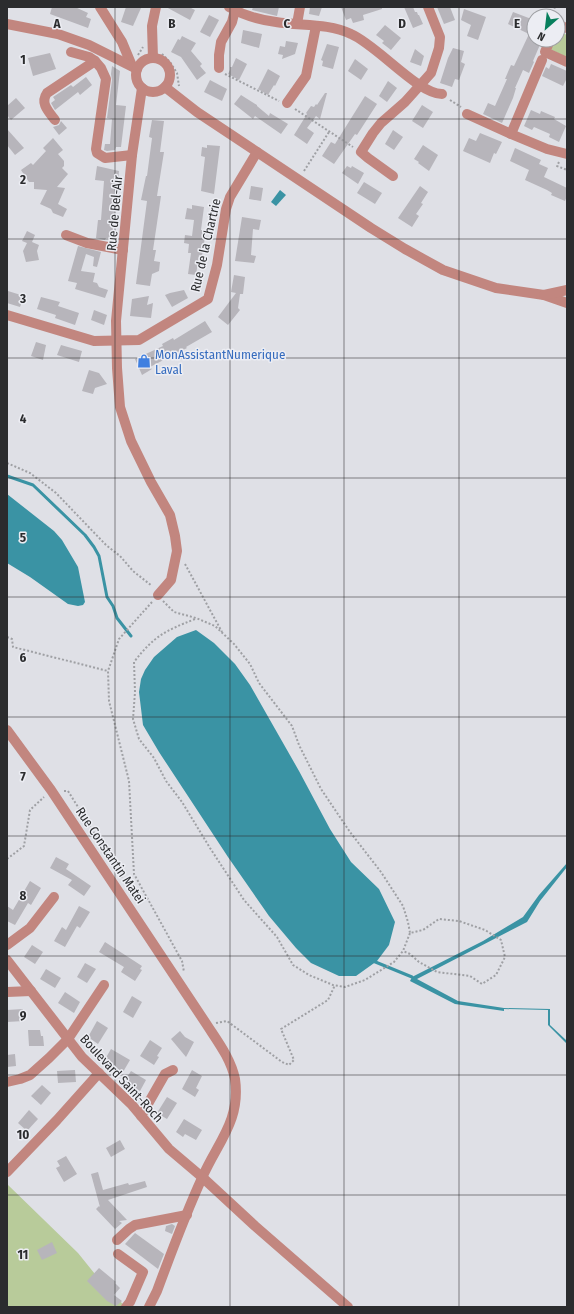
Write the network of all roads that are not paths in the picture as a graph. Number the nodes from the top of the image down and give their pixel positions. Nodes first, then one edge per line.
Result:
1 (100, 7) edge
2 (156, 7) edge
3 (300, 7) edge
4 (428, 7) edge
5 (232, 9) edge
6 (7, 24) edge
7 (297, 24) junction
8 (316, 26) junction
9 (547, 48) edge
10 (71, 52) dead end
11 (153, 58) junction
12 (542, 60) dead end
13 (95, 61) junction
14 (567, 62) edge
15 (134, 68) junction
16 (219, 68) dead end
17 (420, 86) junction
18 (165, 87) junction
19 (142, 88) junction
20 (442, 94) road end
21 (287, 103) dead end
22 (467, 114) road end
23 (55, 120) dead end
24 (511, 134) junction
25 (257, 152) junction
26 (567, 154) edge
27 (132, 155) junction
28 (393, 176) dead end
29 (66, 235) dead end
30 (123, 250) junction
31 (567, 290) edge
32 (544, 295) junction
33 (567, 303) edge
34 (7, 316) edge
35 (117, 341) junction
36 (158, 595) road end
37 (7, 730) edge
38 (54, 897) dead end
39 (7, 945) edge
40 (7, 960) edge
41 (104, 985) dead end
42 (31, 991) junction
43 (7, 992) edge
44 (68, 1039) junction
45 (174, 1070) dead end
46 (98, 1072) junction
47 (7, 1082) edge
48 (141, 1116) junction
49 (7, 1172) edge
50 (202, 1177) junction
51 (187, 1215) junction
52 (117, 1240) dead end
53 (118, 1254) dead end
54 (126, 1307) edge
55 (149, 1307) edge
56 (348, 1307) edge

1 - 15 street
2 - 11 street
3 - 7 street
4 - 17 street
5 - 7 street
5 - 16 street
6 - 15 street
7 - 8 street
8 - 17 street
8 - 21 street
9 - 14 street
10 - 13 street
11 - 15 street
11 - 18 street
12 - 24 street
13 - 23 street
13 - 27 street
15 - 19 street
17 - 20 street
17 - 28 street
18 - 19 street
18 - 25 street
19 - 27 street, Rue de Bel-Air
22 - 24 street
24 - 26 street
25 - 32 street
25 - 35 street, Rue de la Chartrie
27 - 30 street, Rue de Bel-Air
29 - 30 street
30 - 35 street, Rue de Bel-Air
31 - 32 street
32 - 33 street
34 - 35 street, Rue de la Chartrie
35 - 36 street, Rue de Bel-Air
37 - 50 street, Rue Constantin Matei
38 - 39 street
40 - 42 street, Boulevard Saint-Roch
41 - 44 street
42 - 43 street
42 - 44 street, Boulevard Saint-Roch
44 - 46 street, Boulevard Saint-Roch
44 - 47 street
45 - 48 street
46 - 48 street, Boulevard Saint-Roch
46 - 49 street
48 - 50 street, Boulevard Saint-Roch
50 - 51 street, Rue Constantin Matei
50 - 56 street, Boulevard Saint-Roch
51 - 52 street
51 - 55 street, Rue Constantin Matei
53 - 54 street

